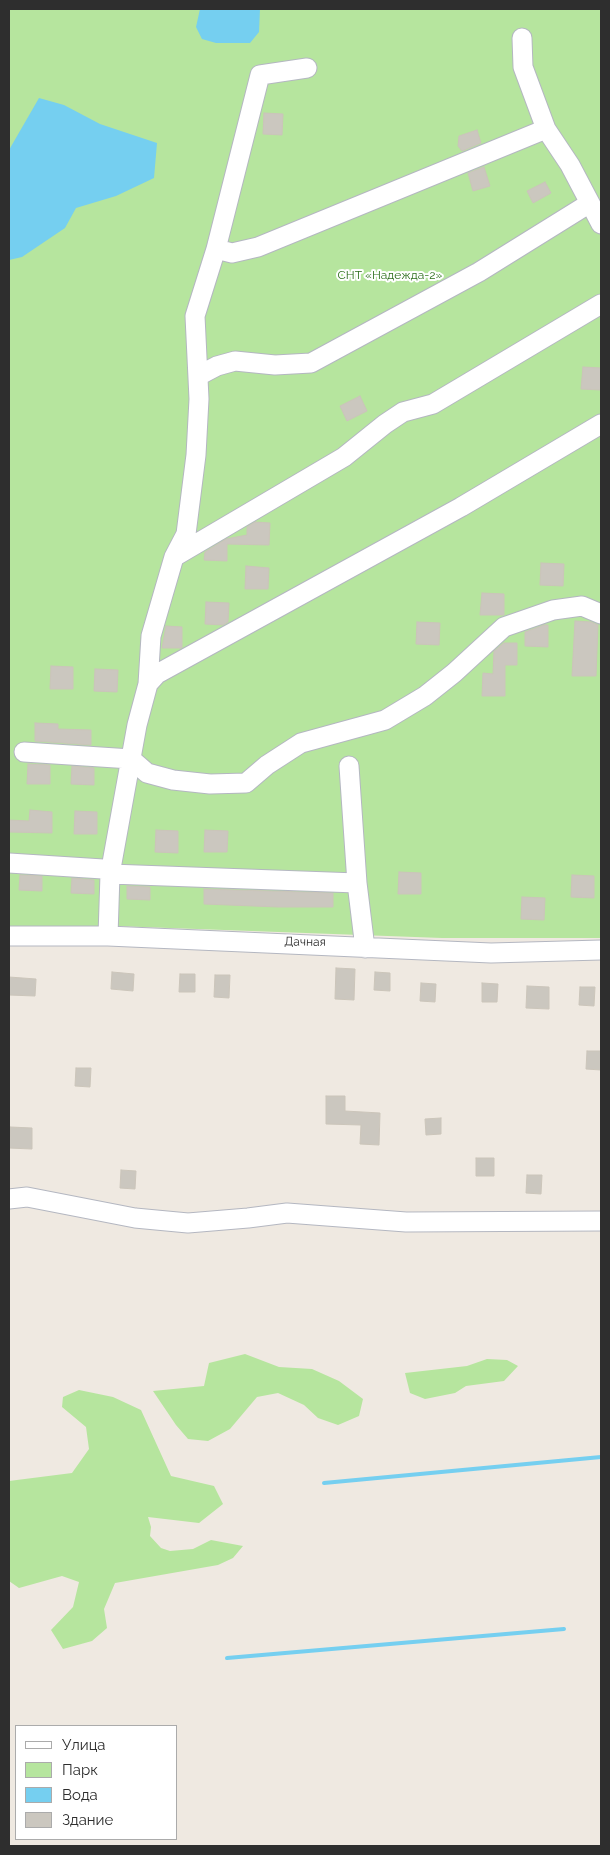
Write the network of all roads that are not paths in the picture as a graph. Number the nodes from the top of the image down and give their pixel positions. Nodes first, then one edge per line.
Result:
1 (522, 38) dead end
2 (307, 68) dead end
3 (546, 129) junction
4 (590, 203) junction
5 (601, 224) edge
6 (216, 249) junction
7 (601, 304) edge
8 (198, 376) junction
9 (601, 424) edge
10 (174, 557) junction
11 (601, 614) edge
12 (148, 684) junction
13 (24, 752) dead end
14 (131, 759) junction
15 (349, 766) dead end
16 (9, 863) edge
17 (110, 874) junction
18 (358, 883) junction
19 (108, 936) junction
20 (9, 937) edge
21 (365, 948) junction
22 (601, 950) edge
23 (9, 1199) edge
24 (601, 1221) edge

1 - 3 street
2 - 6 street
3 - 4 street
3 - 6 street
4 - 5 street
4 - 8 street
6 - 8 street
7 - 10 street
8 - 10 street
9 - 12 street
10 - 12 street
11 - 14 street
12 - 14 street
13 - 14 street
14 - 17 street
15 - 18 street
16 - 17 street
17 - 18 street
17 - 19 street
18 - 21 street
19 - 20 street
19 - 21 street
19 - 22 street, Дачная
21 - 22 street
23 - 24 street

